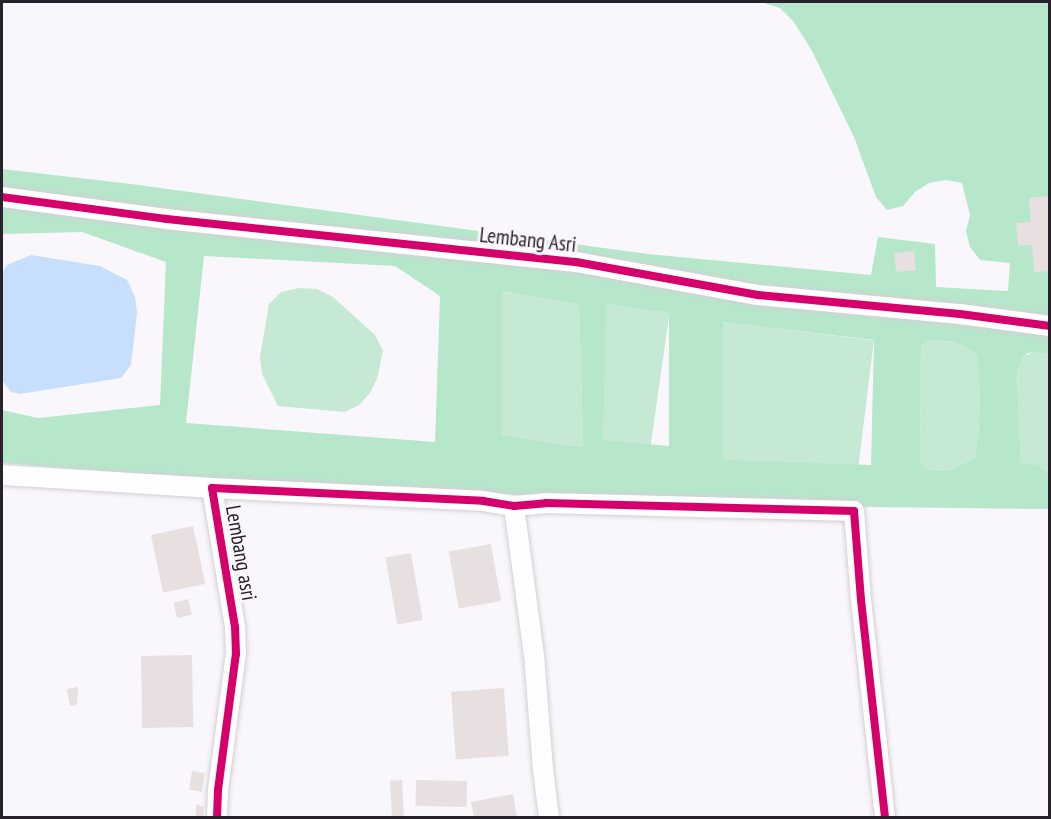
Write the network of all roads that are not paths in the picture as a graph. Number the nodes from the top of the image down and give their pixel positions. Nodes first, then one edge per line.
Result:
1 (2, 197) edge
2 (1050, 326) edge
3 (2, 475) edge
4 (212, 488) junction
5 (514, 506) junction
6 (217, 818) edge
7 (549, 818) edge
8 (885, 818) edge

1 - 2 street, Lembang Asri
3 - 4 street
4 - 5 street, Lembang asri
4 - 6 street, Lembang asri
5 - 7 street
5 - 8 street, Lembang asri

